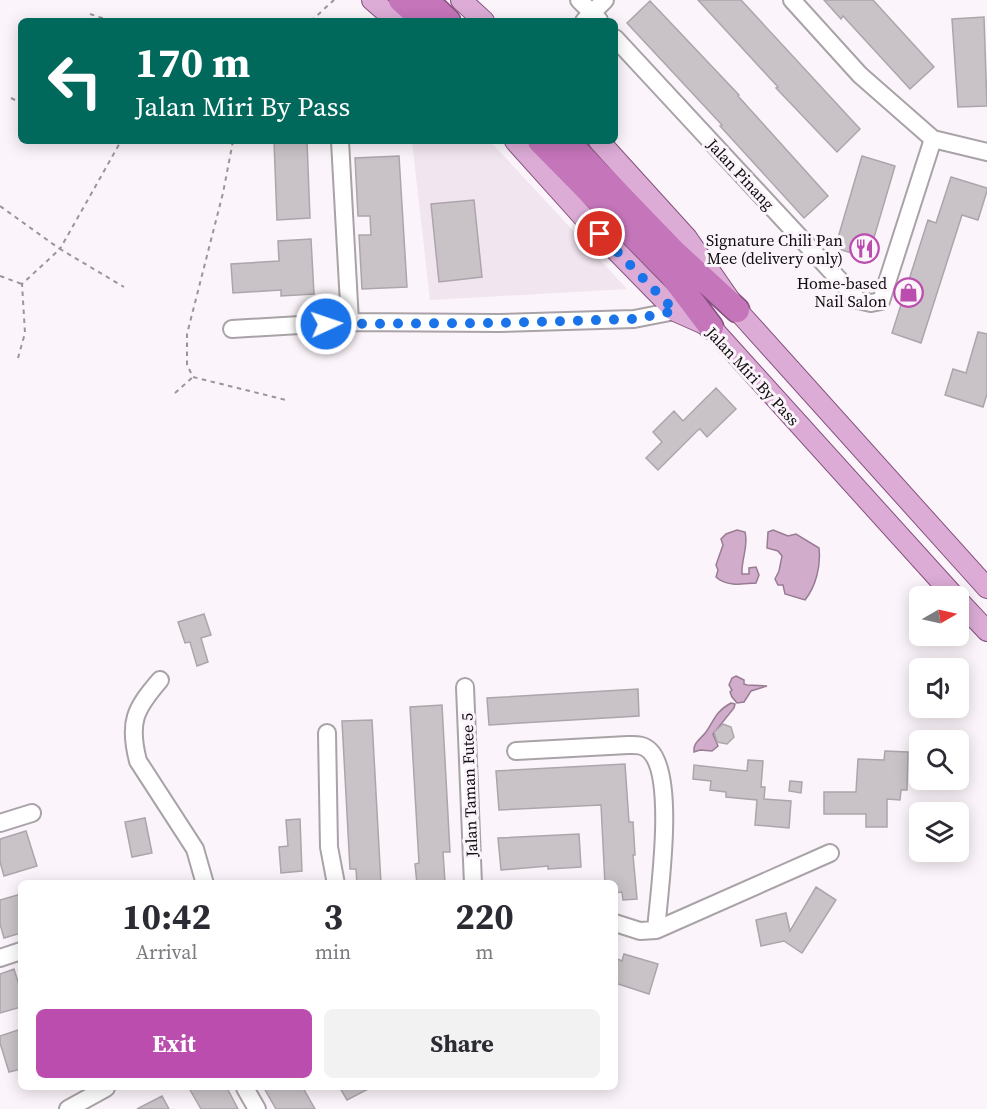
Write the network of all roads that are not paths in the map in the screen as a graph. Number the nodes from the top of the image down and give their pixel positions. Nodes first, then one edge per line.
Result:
1 (372, 0) edge
2 (401, 0) edge
3 (426, 0) edge
4 (461, 0) edge
5 (579, 0) edge
6 (605, 0) edge
7 (792, 0) edge
8 (393, 18) edge
9 (421, 18) edge
10 (445, 18) edge
11 (481, 18) edge
12 (592, 18) edge
13 (618, 41) edge
14 (933, 138) junction
15 (340, 144) edge
16 (518, 144) edge
17 (543, 144) edge
18 (570, 144) edge
19 (602, 144) edge
20 (987, 152) edge
21 (737, 310) junction
22 (675, 311) junction
23 (350, 322) junction
24 (711, 327) junction
25 (232, 329) dead end
26 (945, 586) edge
27 (987, 588) edge
28 (969, 612) edge
29 (987, 631) edge
30 (160, 680) dead end
31 (465, 687) dead end
32 (327, 733) dead end
33 (516, 751) dead end
34 (32, 813) dead end
35 (0, 823) edge
36 (830, 853) dead end
37 (204, 880) edge
38 (335, 880) edge
39 (473, 880) edge
40 (618, 924) edge
41 (656, 930) junction
42 (18, 952) edge
43 (0, 958) edge
44 (80, 1090) edge
45 (102, 1090) edge
46 (246, 1090) edge
47 (54, 1109) edge
48 (68, 1109) edge
49 (257, 1109) edge

1 - 8 main road
2 - 9 highway
3 - 10 highway
4 - 11 main road
5 - 12 street
6 - 12 street
7 - 14 street
13 - 14 street, Jalan Pinang
14 - 20 street
15 - 23 street
16 - 22 main road, Jalan Miri By Pass
17 - 24 highway
18 - 21 highway
19 - 21 main road, Jalan Miri By Pass
21 - 27 main road, Jalan Miri By Pass
22 - 23 street
22 - 24 main road, Jalan Miri By Pass
23 - 25 street
24 - 26 main road, Jalan Miri By Pass
28 - 29 main road, Jalan Miri By Pass
30 - 37 street
31 - 39 street, Jalan Taman Futee 5
32 - 38 street
33 - 41 street
34 - 35 street
36 - 41 street
40 - 41 street
42 - 43 street
44 - 47 street
45 - 48 street
46 - 49 street

